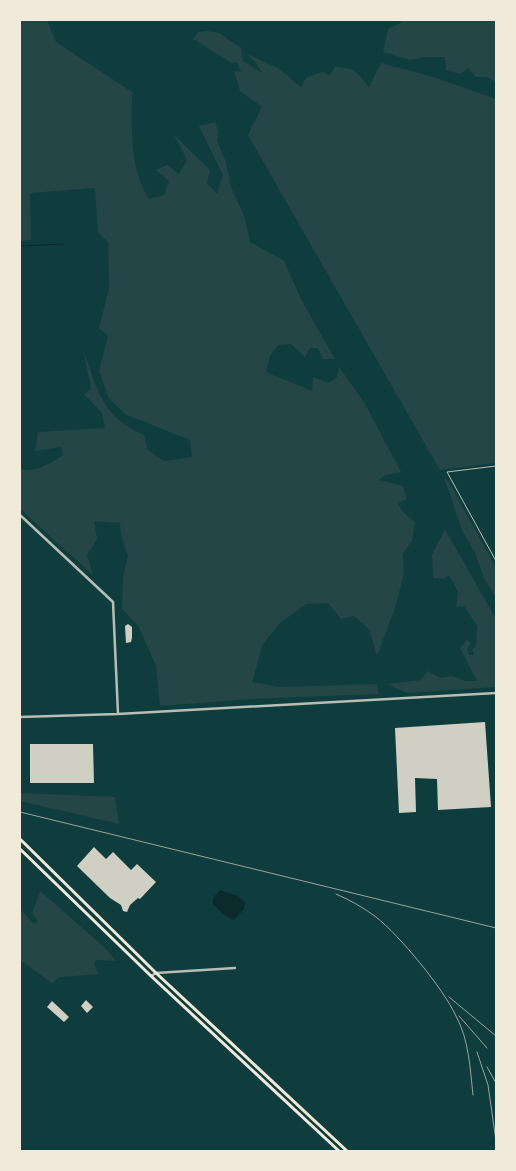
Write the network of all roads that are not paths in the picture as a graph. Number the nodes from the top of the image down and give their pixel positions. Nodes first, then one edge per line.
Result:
1 (496, 466) edge
2 (20, 515) edge
3 (496, 561) edge
4 (496, 693) edge
5 (118, 714) junction
6 (20, 717) edge
7 (21, 840) edge
8 (20, 849) edge
9 (235, 968) dead end
10 (156, 973) junction
11 (152, 976) junction
12 (339, 1151) edge
13 (347, 1151) edge

1 - 3 lane
2 - 5 street
4 - 5 street
5 - 6 street
7 - 10 main road
8 - 11 main road
9 - 10 street
10 - 11 street
10 - 13 main road
11 - 12 main road

